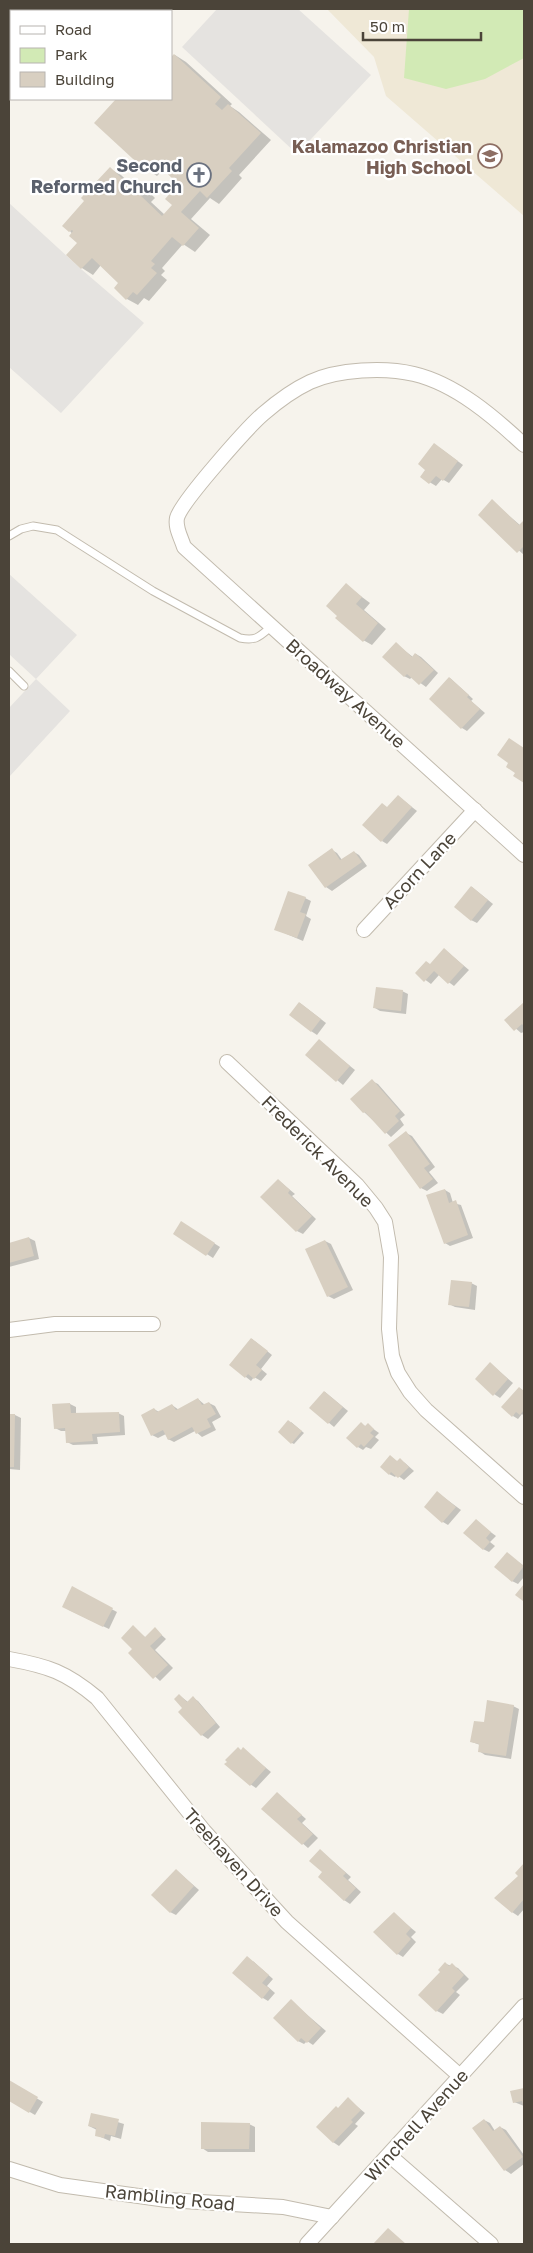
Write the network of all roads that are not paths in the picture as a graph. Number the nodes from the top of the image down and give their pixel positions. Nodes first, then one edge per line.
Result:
1 (524, 445) edge
2 (9, 536) edge
3 (272, 626) junction
4 (9, 671) edge
5 (24, 686) dead end
6 (475, 810) junction
7 (524, 855) edge
8 (364, 930) dead end
9 (227, 1062) dead end
10 (153, 1324) dead end
11 (9, 1330) edge
12 (524, 1497) edge
13 (9, 1659) edge
14 (524, 2007) edge
15 (460, 2076) junction
16 (389, 2155) junction
17 (9, 2169) edge
18 (332, 2217) junction
19 (308, 2244) edge
20 (491, 2244) edge

1 - 3 street, Broadway Avenue
2 - 3 lane
3 - 6 street, Broadway Avenue
4 - 5 lane
6 - 7 street, Broadway Avenue
6 - 8 street, Acorn Lane
9 - 12 street, Frederick Avenue
10 - 11 street
13 - 15 street, Treehaven Drive
14 - 15 street, Winchell Avenue
15 - 16 street, Winchell Avenue
16 - 18 street, Winchell Avenue
16 - 20 street
17 - 18 street, Rambling Road
18 - 19 street, Winchell Avenue

